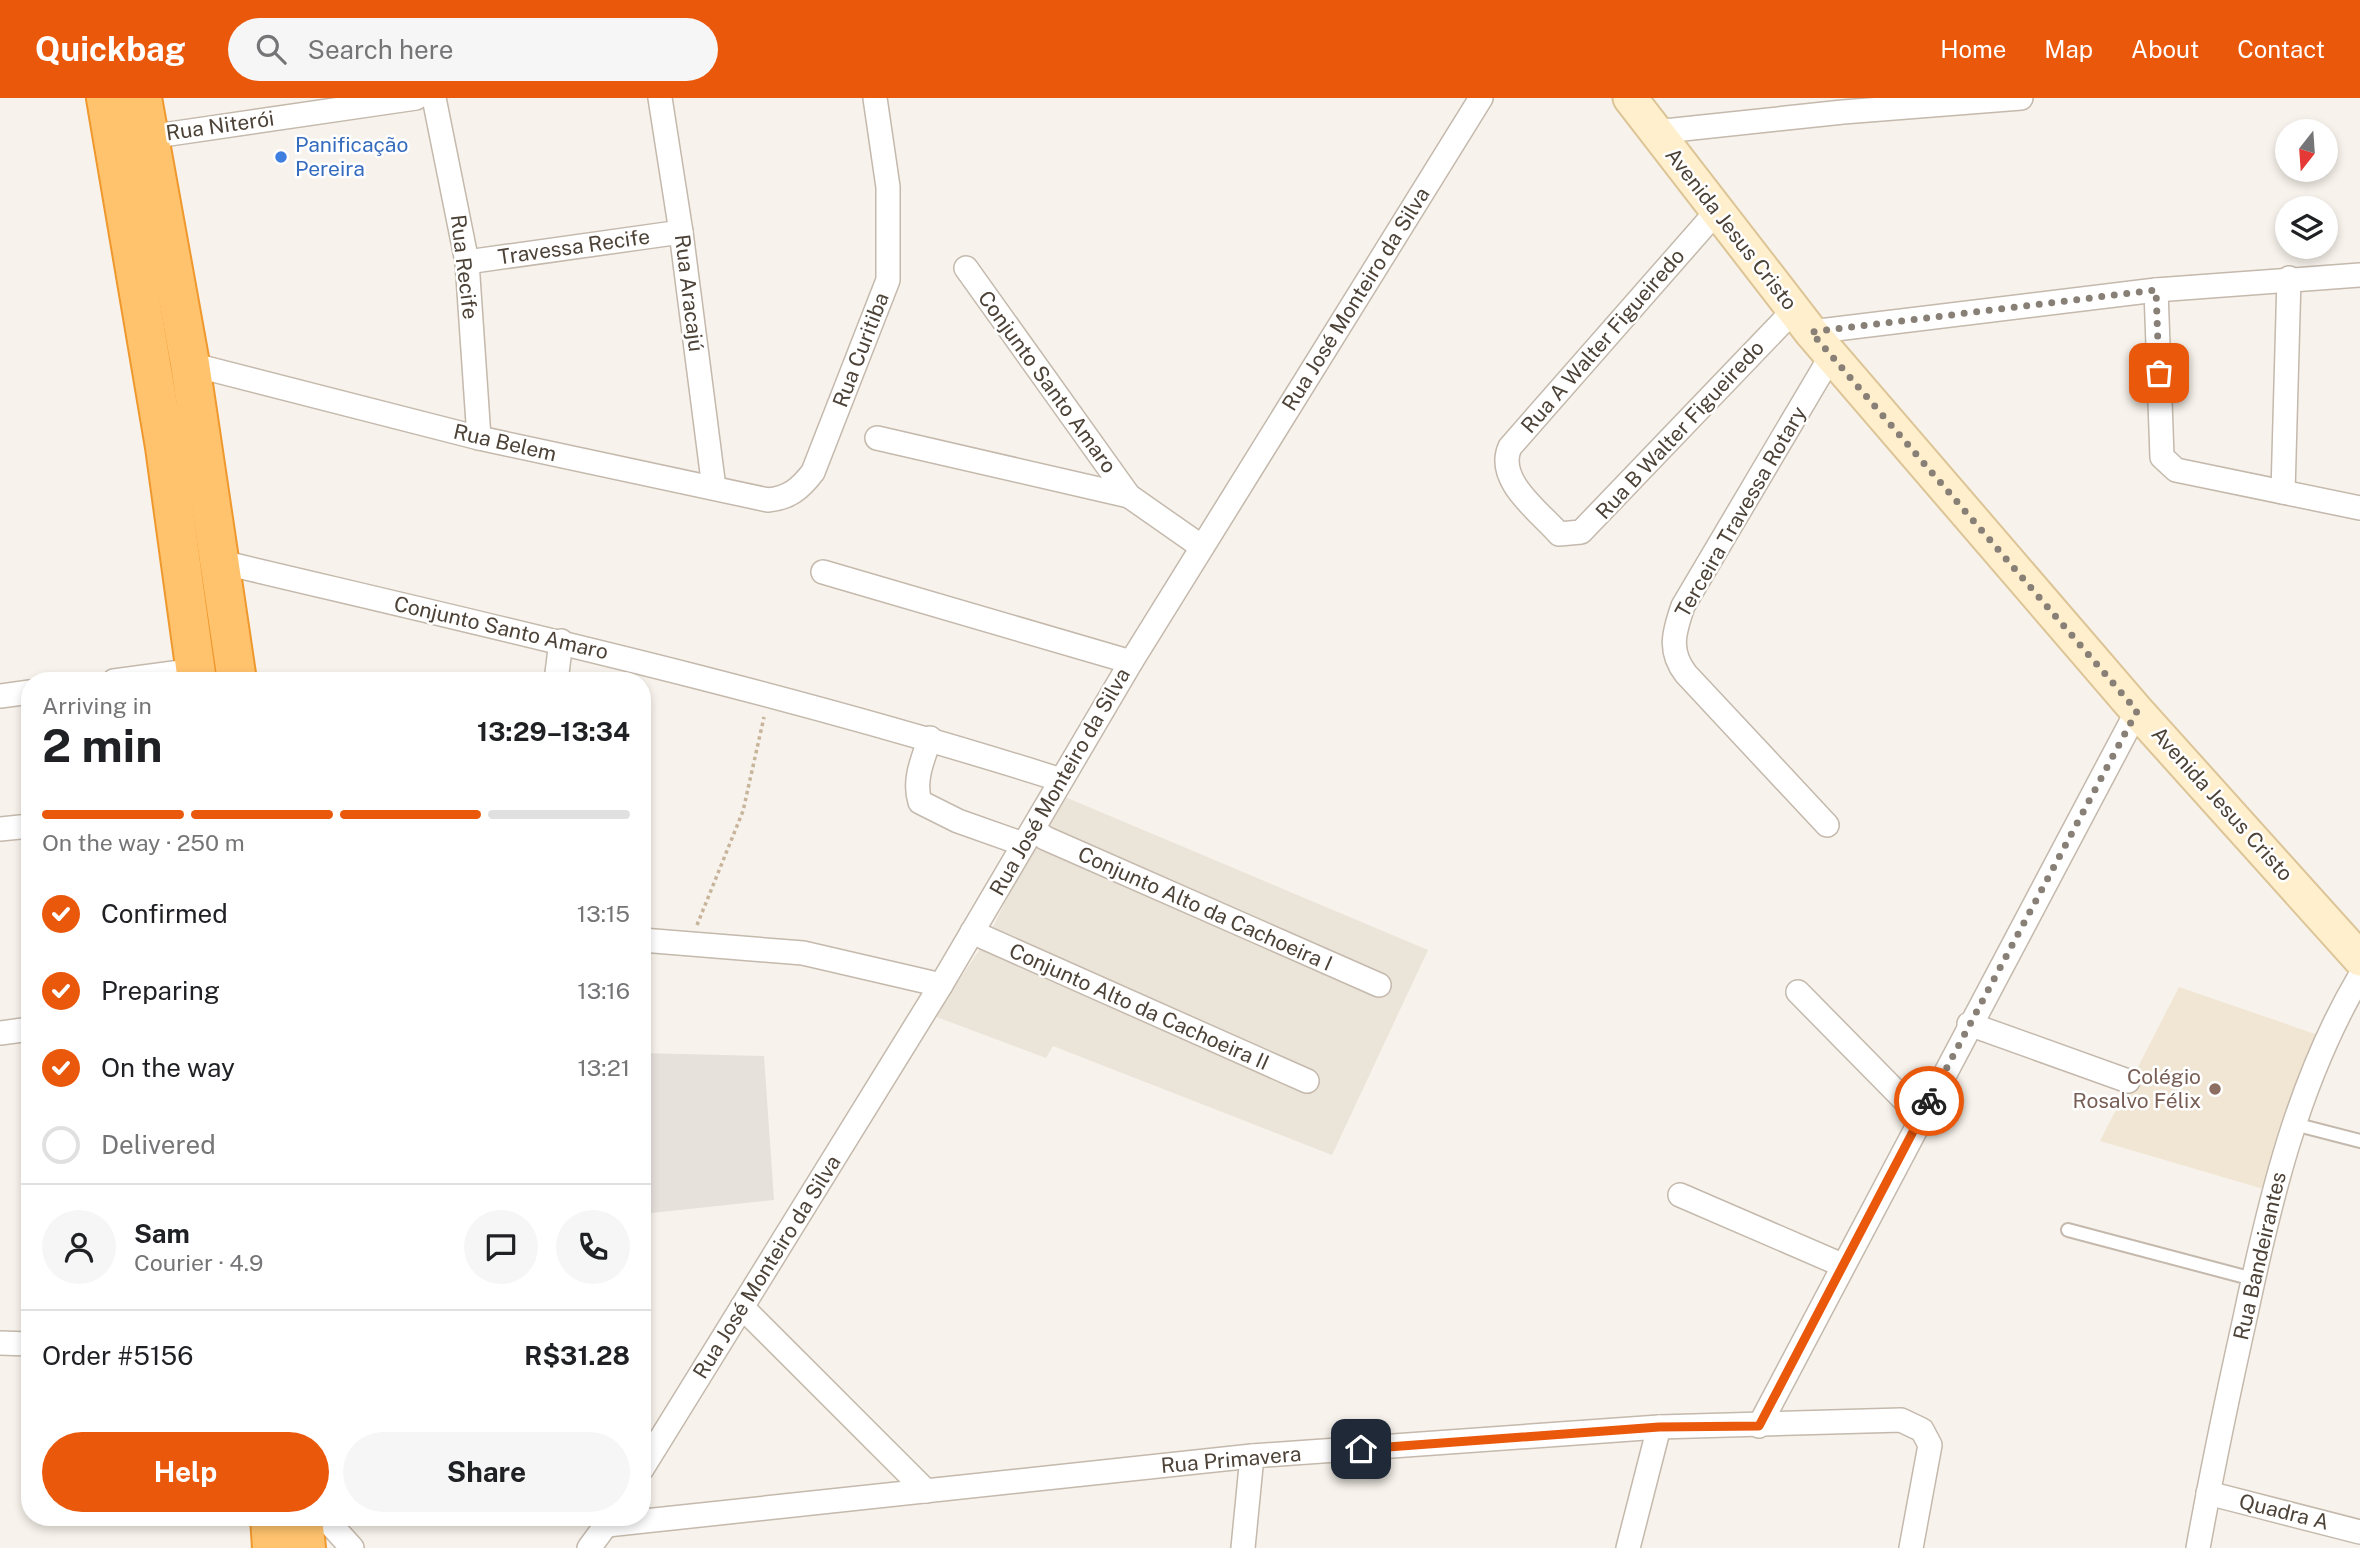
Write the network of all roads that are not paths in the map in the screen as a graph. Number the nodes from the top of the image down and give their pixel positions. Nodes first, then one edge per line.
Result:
1 (106, 98) edge
2 (142, 98) edge
3 (416, 98) edge
4 (435, 98) edge
5 (660, 98) edge
6 (875, 98) edge
7 (1480, 98) edge
8 (1630, 98) edge
9 (2021, 98) edge
10 (1842, 105) edge
11 (1655, 132) junction
12 (149, 136) junction
13 (1717, 211) junction
14 (681, 232) junction
15 (467, 262) junction
16 (966, 268) dead end
17 (2360, 275) edge
18 (2289, 278) junction
19 (2156, 290) junction
20 (1812, 333) junction
21 (190, 364) junction
22 (479, 438) junction
23 (877, 438) dead end
24 (813, 472) joint
25 (714, 488) junction
26 (2283, 492) junction
27 (1129, 496) junction
28 (2360, 508) edge
29 (1559, 534) joint
30 (1202, 547) junction
31 (221, 562) junction
32 (823, 572) dead end
33 (561, 641) junction
34 (1130, 663) junction
35 (196, 672) edge
36 (236, 672) edge
37 (557, 672) edge
38 (21, 693) edge
39 (0, 696) edge
40 (2137, 711) junction
41 (930, 738) junction
42 (1062, 780) junction
43 (1827, 825) dead end
44 (21, 827) edge
45 (0, 829) edge
46 (1028, 837) junction
47 (972, 932) junction
48 (651, 941) edge
49 (2360, 959) edge
50 (2360, 976) edge
51 (941, 985) junction
52 (1379, 985) dead end
53 (1798, 992) dead end
54 (1969, 1024) junction
55 (21, 1030) edge
56 (0, 1033) edge
57 (1307, 1081) dead end
58 (2128, 1081) dead end
59 (1920, 1116) junction
60 (2294, 1124) junction
61 (2360, 1141) edge
62 (1680, 1195) dead end
63 (2068, 1230) dead end
64 (1842, 1265) junction
65 (2253, 1279) junction
66 (742, 1307) junction
67 (0, 1343) edge
68 (21, 1344) edge
69 (1759, 1426) junction
70 (1659, 1427) junction
71 (651, 1454) edge
72 (1252, 1456) junction
73 (926, 1491) junction
74 (2208, 1493) junction
75 (651, 1517) edge
76 (332, 1526) edge
77 (349, 1526) edge
78 (606, 1526) edge
79 (2360, 1532) edge
80 (352, 1548) edge
81 (589, 1548) edge
82 (1244, 1548) edge
83 (1628, 1548) edge
84 (1911, 1548) edge
85 (2198, 1548) edge

1 - 35 highway
2 - 12 highway
3 - 12 street, Rua Niterói
4 - 15 street, Rua Recife
5 - 14 street, Rua Aracajú
6 - 24 street, Rua Curitiba
7 - 30 street, Rua José Monteiro da Silva
8 - 11 main road, Avenida Jesus Cristo
9 - 10 street
10 - 11 street
11 - 13 main road, Avenida Jesus Cristo
12 - 21 highway
13 - 20 main road, Avenida Jesus Cristo
13 - 29 street, Rua A Walter Figueiredo
14 - 15 street, Travessa Recife
14 - 25 street, Rua Aracajú
15 - 22 street, Rua Recife
16 - 27 street, Conjunto Santo Amaro
17 - 18 street
18 - 19 street
18 - 26 street
19 - 20 street
19 - 26 street
20 - 29 street, Rua B Walter Figueiredo
20 - 40 main road, Avenida Jesus Cristo
20 - 43 street, Terceira Travessa Rotary
21 - 22 street, Rua Belem
21 - 31 highway
22 - 25 street, Rua Belem
23 - 27 street, Conjunto Santo Amaro
24 - 25 street, Rua Belem
26 - 28 street
27 - 30 street, Conjunto Santo Amaro
30 - 34 street, Rua José Monteiro da Silva
31 - 33 street, Conjunto Santo Amaro
31 - 36 highway
32 - 34 street
33 - 37 street
33 - 41 street, Conjunto Santo Amaro
34 - 42 street, Rua José Monteiro da Silva
38 - 39 street
40 - 49 main road, Avenida Jesus Cristo
40 - 54 street
41 - 42 street, Conjunto Santo Amaro
41 - 46 street, Conjunto Alto da Cachoeira I
42 - 46 street, Rua José Monteiro da Silva
44 - 45 street
46 - 47 street, Rua José Monteiro da Silva
46 - 52 street, Conjunto Alto da Cachoeira I
47 - 51 street, Rua José Monteiro da Silva
47 - 57 street, Conjunto Alto da Cachoeira II
48 - 51 street
50 - 60 street, Rua Bandeirantes
51 - 66 street, Rua José Monteiro da Silva
53 - 59 street
54 - 58 street
54 - 59 street
55 - 56 street
59 - 64 street
60 - 61 lane
60 - 65 street, Rua Bandeirantes
62 - 64 street
63 - 65 lane
64 - 69 street
65 - 74 street, Rua Bandeirantes
66 - 71 street, Rua José Monteiro da Silva
66 - 73 street
67 - 68 street
69 - 70 street, Rua Primavera
69 - 84 street, Rua Primavera
70 - 72 street, Rua Primavera
70 - 83 street
72 - 73 street, Rua Primavera
72 - 82 street
73 - 75 street, Rua Primavera
74 - 79 street, Quadra A
74 - 85 street, Rua Bandeirantes
76 - 80 street
77 - 80 street
78 - 81 street

